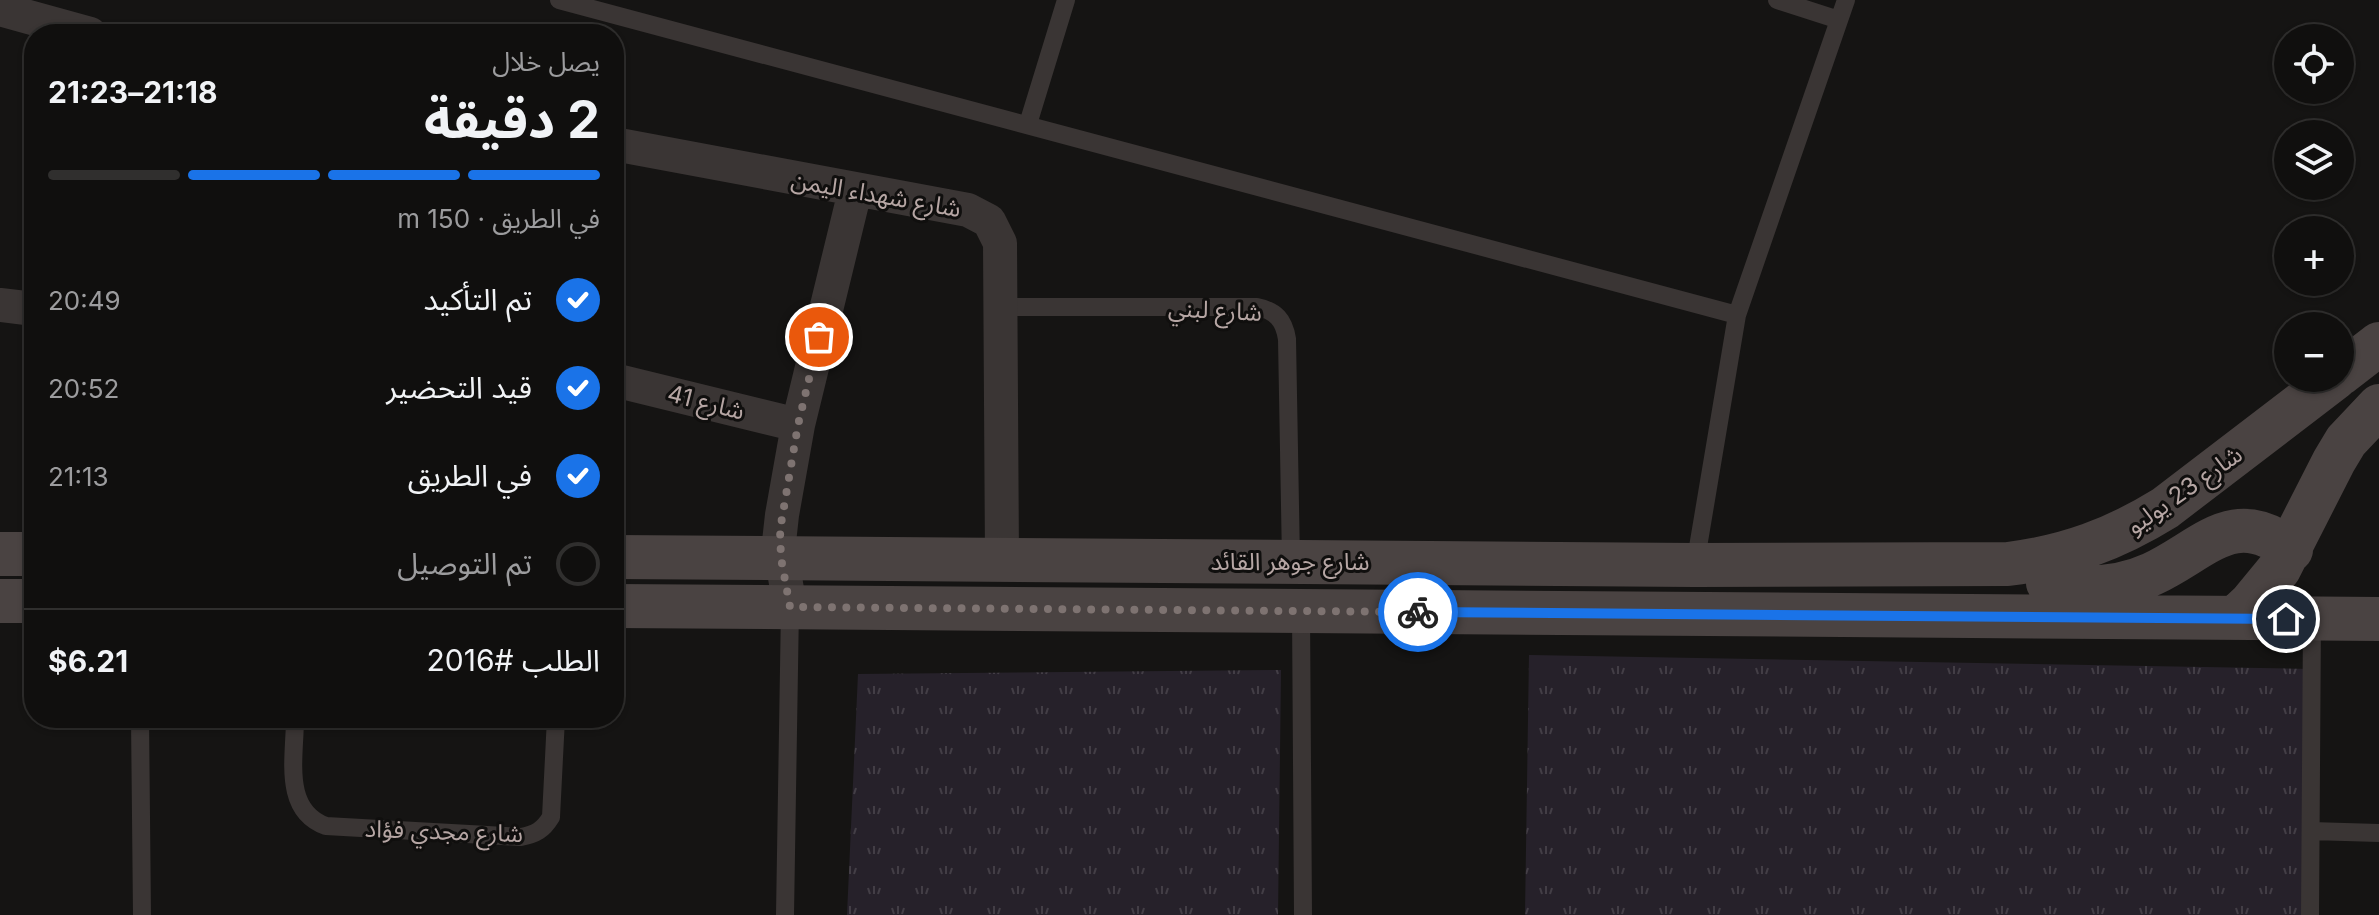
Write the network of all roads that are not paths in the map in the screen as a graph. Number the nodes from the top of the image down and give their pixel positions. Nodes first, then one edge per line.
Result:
1 (559, 0) edge
2 (1066, 0) edge
3 (1777, 0) edge
4 (1846, 0) edge
5 (0, 9) edge
6 (1839, 20) junction
7 (54, 24) edge
8 (1028, 124) junction
9 (624, 146) edge
10 (855, 191) junction
11 (0, 305) edge
12 (1000, 307) junction
13 (24, 308) edge
14 (1737, 315) junction
15 (2379, 344) edge
16 (2354, 363) edge
17 (624, 382) edge
18 (2317, 392) edge
19 (2379, 406) edge
20 (798, 425) junction
21 (2291, 550) junction
22 (0, 554) edge
23 (24, 554) edge
24 (624, 557) edge
25 (781, 558) junction
26 (1002, 559) junction
27 (1291, 561) junction
28 (1695, 565) junction
29 (1967, 565) junction
30 (0, 601) edge
31 (24, 601) edge
32 (624, 606) edge
33 (790, 607) junction
34 (1301, 611) junction
35 (1702, 614) junction
36 (2235, 618) junction
37 (2312, 619) junction
38 (2379, 619) edge
39 (140, 728) edge
40 (295, 728) edge
41 (556, 728) edge
42 (2311, 831) junction
43 (2379, 833) edge
44 (142, 915) edge
45 (785, 915) edge
46 (1303, 915) edge
47 (2310, 915) edge

1 - 8 lane
2 - 8 lane
3 - 6 lane
4 - 6 lane
5 - 7 street
6 - 14 lane
8 - 14 lane
9 - 10 street, شارع شهداء اليمن
10 - 12 street, شارع شهداء اليمن
10 - 20 street
11 - 13 street
12 - 26 street, شارع شهداء اليمن
12 - 27 lane, شارع لبني
14 - 28 lane
15 - 16 main road
17 - 20 street, شارع 41
18 - 29 main road, شارع 23 يوليو
19 - 21 main road
20 - 25 street
21 - 29 main road
21 - 36 main road
22 - 23 main road
24 - 25 main road, شارع جوهر القائد
25 - 26 main road, شارع جوهر القائد
25 - 33 street
26 - 27 main road, شارع جوهر القائد
27 - 28 main road, شارع جوهر القائد
28 - 29 main road, شارع جوهر القائد
28 - 35 main road
30 - 31 main road
32 - 33 main road, شارع جوهر القائد
33 - 34 main road, شارع جوهر القائد
33 - 45 lane
34 - 35 main road, شارع جوهر القائد
34 - 46 lane
35 - 36 main road, شارع جوهر القائد
36 - 37 main road, شارع جوهر القائد
37 - 38 main road, شارع جوهر القائد
37 - 42 lane
39 - 44 lane
40 - 41 lane, شارع مجدي فؤاد
42 - 43 lane
42 - 47 lane

